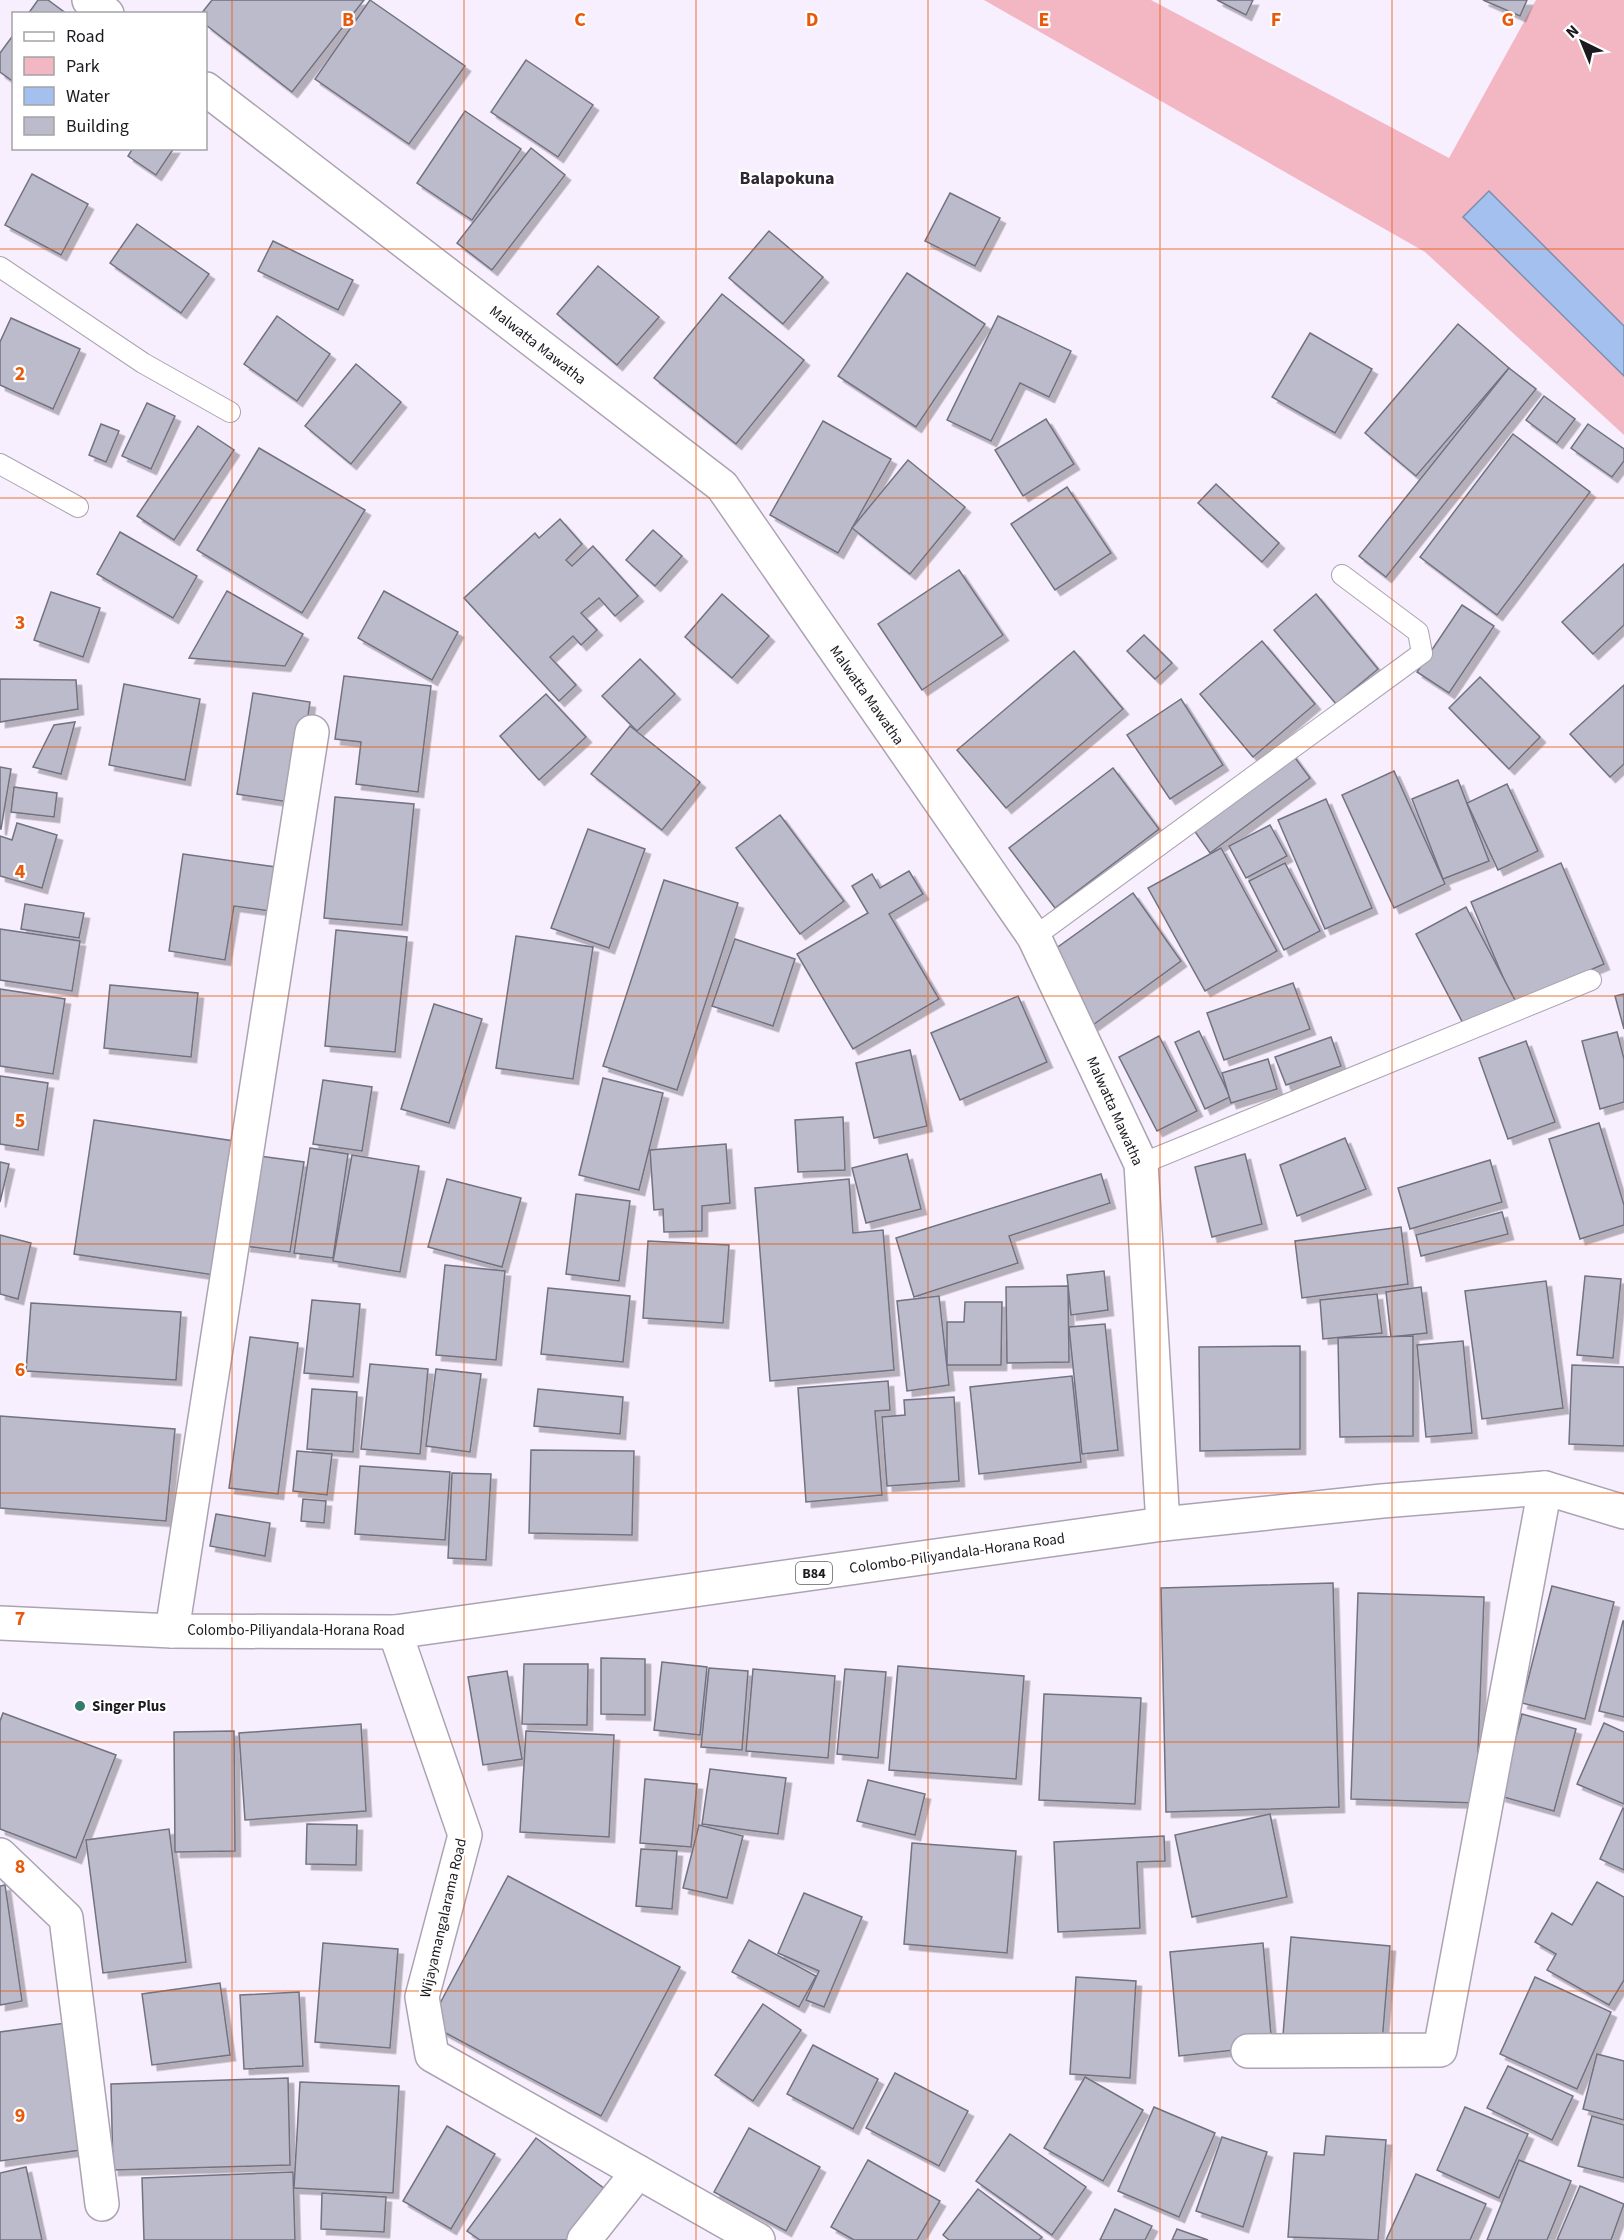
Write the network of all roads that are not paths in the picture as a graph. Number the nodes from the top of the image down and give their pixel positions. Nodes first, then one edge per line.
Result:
1 (89, 0) edge
2 (104, 12) edge
3 (207, 90) edge
4 (0, 267) edge
5 (230, 412) dead end
6 (0, 464) edge
7 (78, 507) dead end
8 (1342, 575) dead end
9 (312, 732) dead end
10 (1034, 937) junction
11 (1591, 980) dead end
12 (1141, 1164) junction
13 (1545, 1488) junction
14 (1624, 1512) edge
15 (1163, 1524) junction
16 (1, 1625) edge
17 (172, 1631) junction
18 (395, 1632) junction
19 (0, 1855) edge
20 (1248, 2051) dead end
21 (638, 2172) junction
22 (102, 2204) dead end
23 (584, 2240) edge
24 (758, 2240) edge

1 - 2 street
3 - 10 street, Malwatta Mawatha
4 - 5 lane
6 - 7 lane
8 - 10 lane
9 - 17 street
10 - 12 street, Malwatta Mawatha
11 - 12 lane
12 - 15 street, Malwatta Mawatha
13 - 14 street, Colombo-Piliyandala-Horana Road / B84
13 - 15 street, Colombo-Piliyandala-Horana Road / B84
13 - 20 street
15 - 18 street, Colombo-Piliyandala-Horana Road / B84
16 - 17 street, Colombo-Piliyandala-Horana Road / B84
17 - 18 street, Colombo-Piliyandala-Horana Road / B84
18 - 21 street, Wijayamangalarama Road
19 - 22 street
21 - 23 street
21 - 24 street, Wijayamangalarama Road

